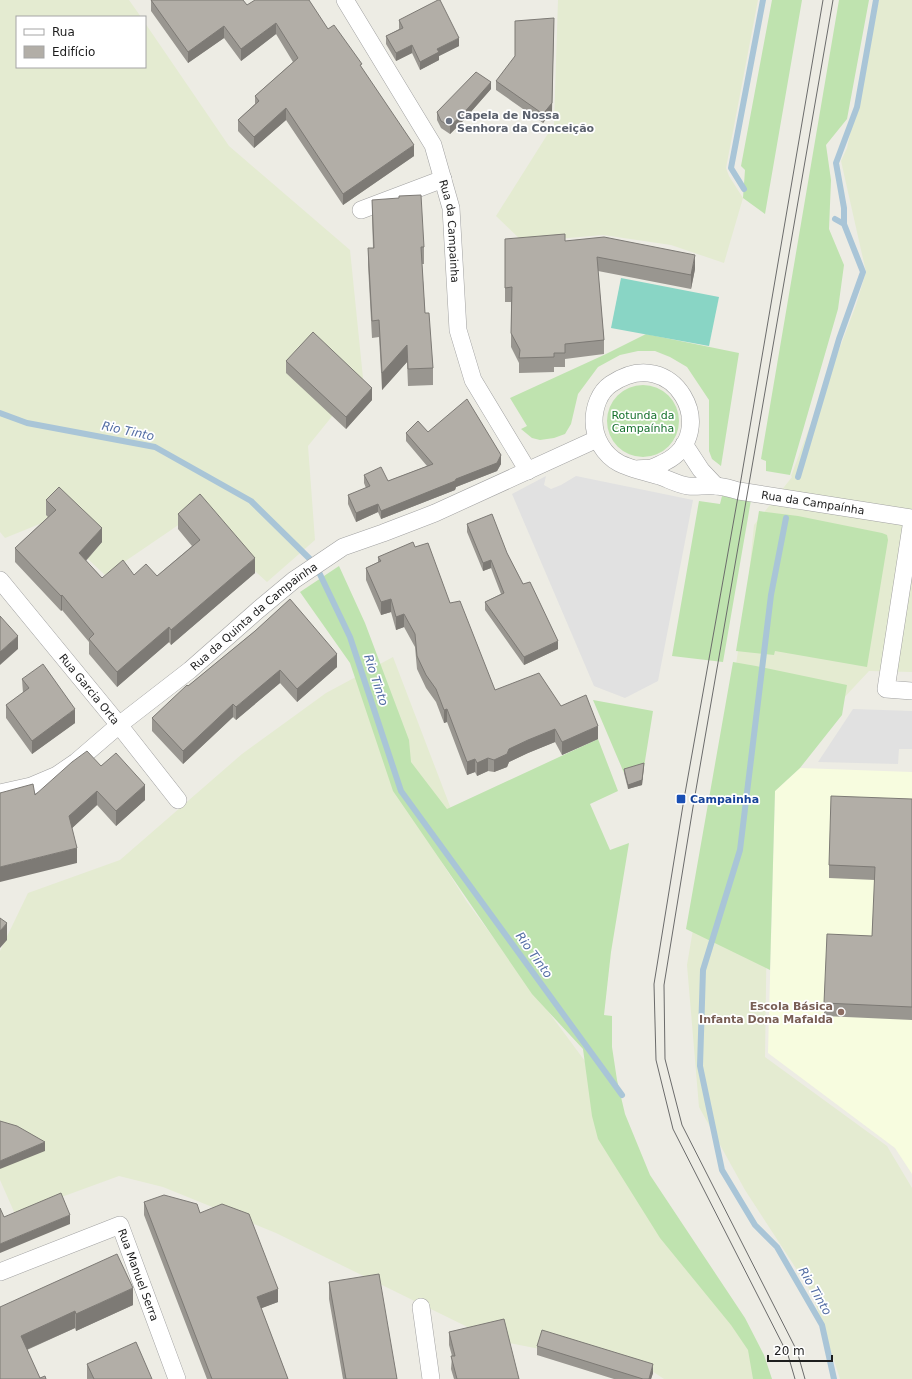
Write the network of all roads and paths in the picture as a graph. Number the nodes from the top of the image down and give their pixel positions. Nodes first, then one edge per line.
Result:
1 (345, 0) edge
2 (443, 179) junction
3 (361, 210) dead end
4 (597, 440) junction
5 (684, 444) junction
6 (636, 469) junction
7 (528, 471) junction
8 (716, 486) junction
9 (912, 519) edge
10 (0, 580) edge
11 (912, 691) edge
12 (119, 725) junction
13 (0, 793) edge
14 (178, 800) dead end
15 (0, 1272) edge
16 (421, 1307) dead end
17 (177, 1379) edge
18 (431, 1379) edge

1 - 2 street, Rua da Campainha
2 - 3 street
2 - 7 street, Rua da Campainha
4 - 5 street, Rua da Campaínha
4 - 6 street, Rua da Campaínha
4 - 7 street
5 - 6 street, Rua da Campaínha
5 - 8 street
6 - 8 street, Rua da Campaínha
7 - 12 street, Rua da Quinta da Campainha
8 - 9 street, Rua da Campaínha
9 - 11 street, Rua da Campaínha
10 - 12 street, Rua Garcia Orta
12 - 13 street, Rua da Quinta da Campainha
12 - 14 street, Rua Garcia Orta
15 - 17 street, Rua Manuel Serra
16 - 18 street

